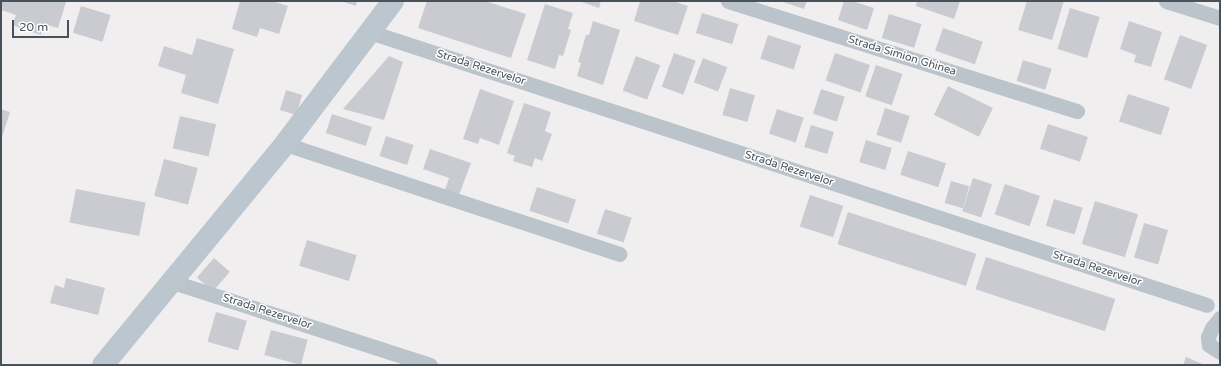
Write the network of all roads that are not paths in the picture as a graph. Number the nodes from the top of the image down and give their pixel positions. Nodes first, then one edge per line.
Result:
1 (393, 1) edge
2 (728, 1) edge
3 (1166, 1) edge
4 (1220, 18) edge
5 (370, 32) junction
6 (1077, 111) dead end
7 (284, 144) junction
8 (619, 254) dead end
9 (173, 282) junction
10 (1207, 305) dead end
11 (1220, 318) edge
12 (1220, 352) edge
13 (103, 365) edge
14 (430, 365) edge

1 - 5 street
2 - 6 street, Strada Simion Ghinea
3 - 4 street
5 - 7 street
5 - 10 street, Strada Rezervelor
7 - 8 street
7 - 9 street
9 - 13 street
9 - 14 street, Strada Rezervelor
11 - 12 street

